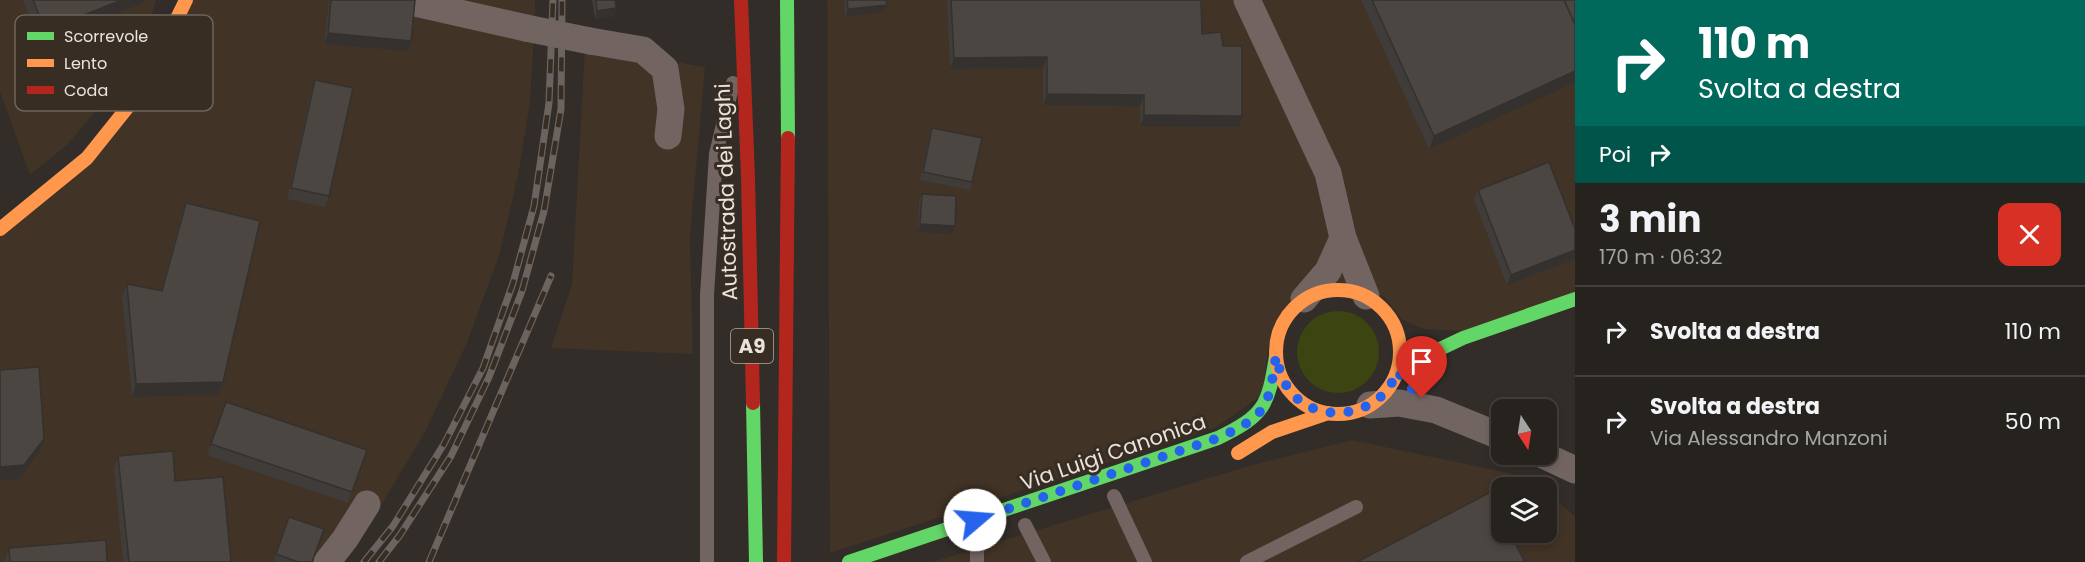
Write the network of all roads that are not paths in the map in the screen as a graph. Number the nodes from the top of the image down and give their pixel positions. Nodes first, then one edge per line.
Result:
1 (186, 0) edge
2 (402, 0) edge
3 (741, 0) edge
4 (787, 0) edge
5 (1247, 0) edge
6 (179, 15) edge
7 (741, 47) junction
8 (125, 111) edge
9 (668, 136) dead end
10 (56, 165) dead end
11 (748, 177) junction
12 (788, 189) junction
13 (736, 203) dead end
14 (0, 211) edge
15 (0, 229) edge
16 (1343, 237) junction
17 (1366, 296) junction
18 (1304, 299) junction
19 (1575, 299) edge
20 (800, 324) dead end
21 (1433, 337) dead end
22 (1464, 338) junction
23 (1276, 356) junction
24 (1398, 370) junction
25 (1370, 405) junction
26 (1436, 410) junction
27 (1328, 413) junction
28 (1491, 432) edge
29 (1227, 458) dead end
30 (1557, 462) edge
31 (1575, 470) edge
32 (1114, 495) dead end
33 (367, 504) dead end
34 (1356, 507) dead end
35 (1042, 519) dead end
36 (1020, 526) joint
37 (976, 541) dead end
38 (327, 562) edge
39 (707, 562) edge
40 (756, 562) edge
41 (784, 562) edge
42 (849, 562) edge
43 (977, 562) edge
44 (1044, 562) edge
45 (1145, 562) edge
46 (1247, 562) edge

1 - 6 main road
2 - 9 street, bridge
3 - 7 main road, Autostrada dei Laghi / A9
4 - 12 main road, A9
5 - 16 street
7 - 11 main road, Autostrada dei Laghi / A9
7 - 39 lane
8 - 15 main road
10 - 14 main road
11 - 13 main road
11 - 40 main road, Autostrada dei Laghi / A9
12 - 20 main road
12 - 41 main road, A9
16 - 17 street
16 - 18 street
17 - 18 main road
17 - 24 main road
18 - 23 main road
19 - 22 main road
21 - 22 main road
22 - 24 main road
23 - 27 main road
23 - 42 main road, Via Luigi Canonica
24 - 25 main road
24 - 26 street
25 - 26 street
25 - 27 main road
26 - 28 street
27 - 29 main road, Via Luigi Canonica
30 - 31 street
32 - 45 lane
33 - 38 street
34 - 46 lane
35 - 36 main road, Via Luigi Canonica
36 - 44 lane
37 - 43 lane

